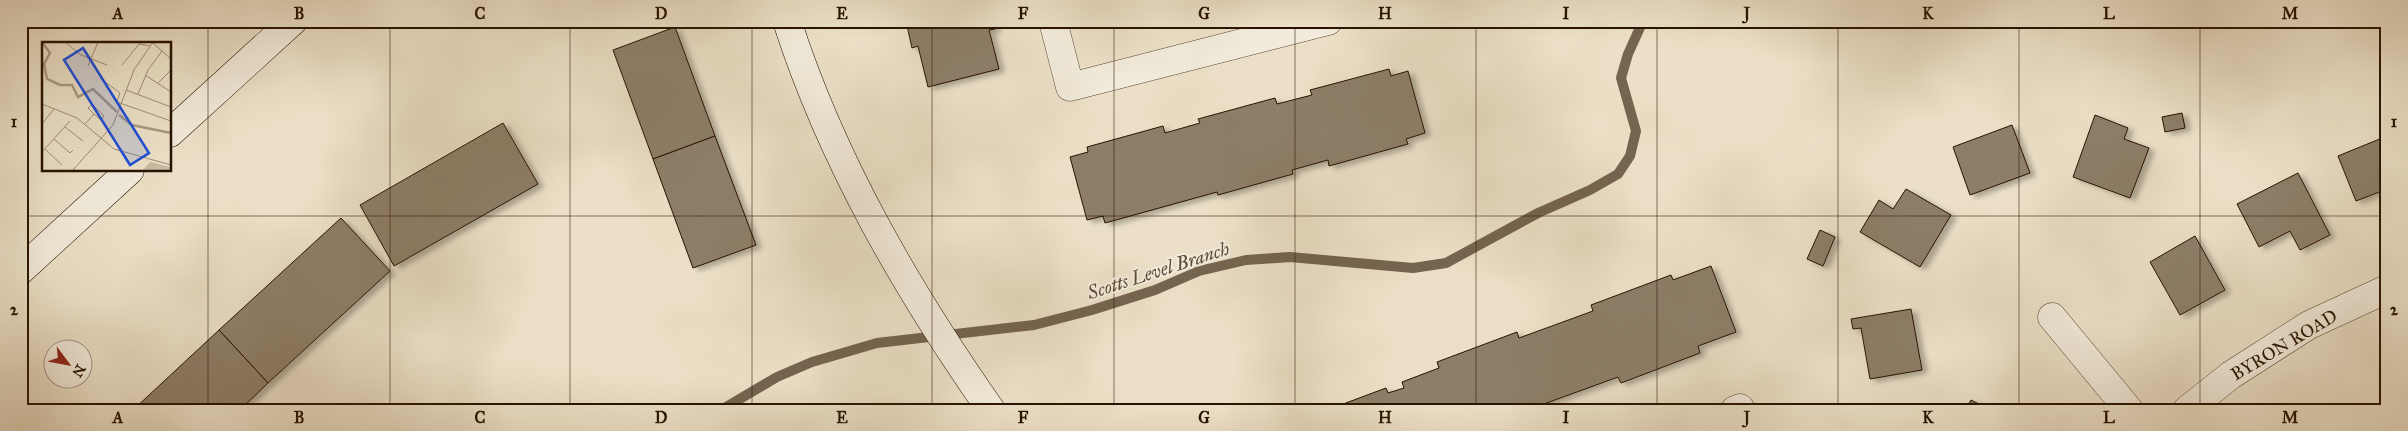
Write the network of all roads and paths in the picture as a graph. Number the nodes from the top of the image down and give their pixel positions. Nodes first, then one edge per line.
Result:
1 (293, 21) edge
2 (787, 21) edge
3 (1053, 21) edge
4 (1328, 21) edge
5 (171, 132) edge
6 (129, 171) edge
7 (21, 270) edge
8 (2387, 289) edge
9 (2052, 317) dead end
10 (991, 410) edge
11 (2129, 410) edge
12 (2187, 410) edge

1 - 5 street
2 - 10 street
3 - 4 street
6 - 7 street
8 - 12 street, BYRON ROAD
9 - 11 street

